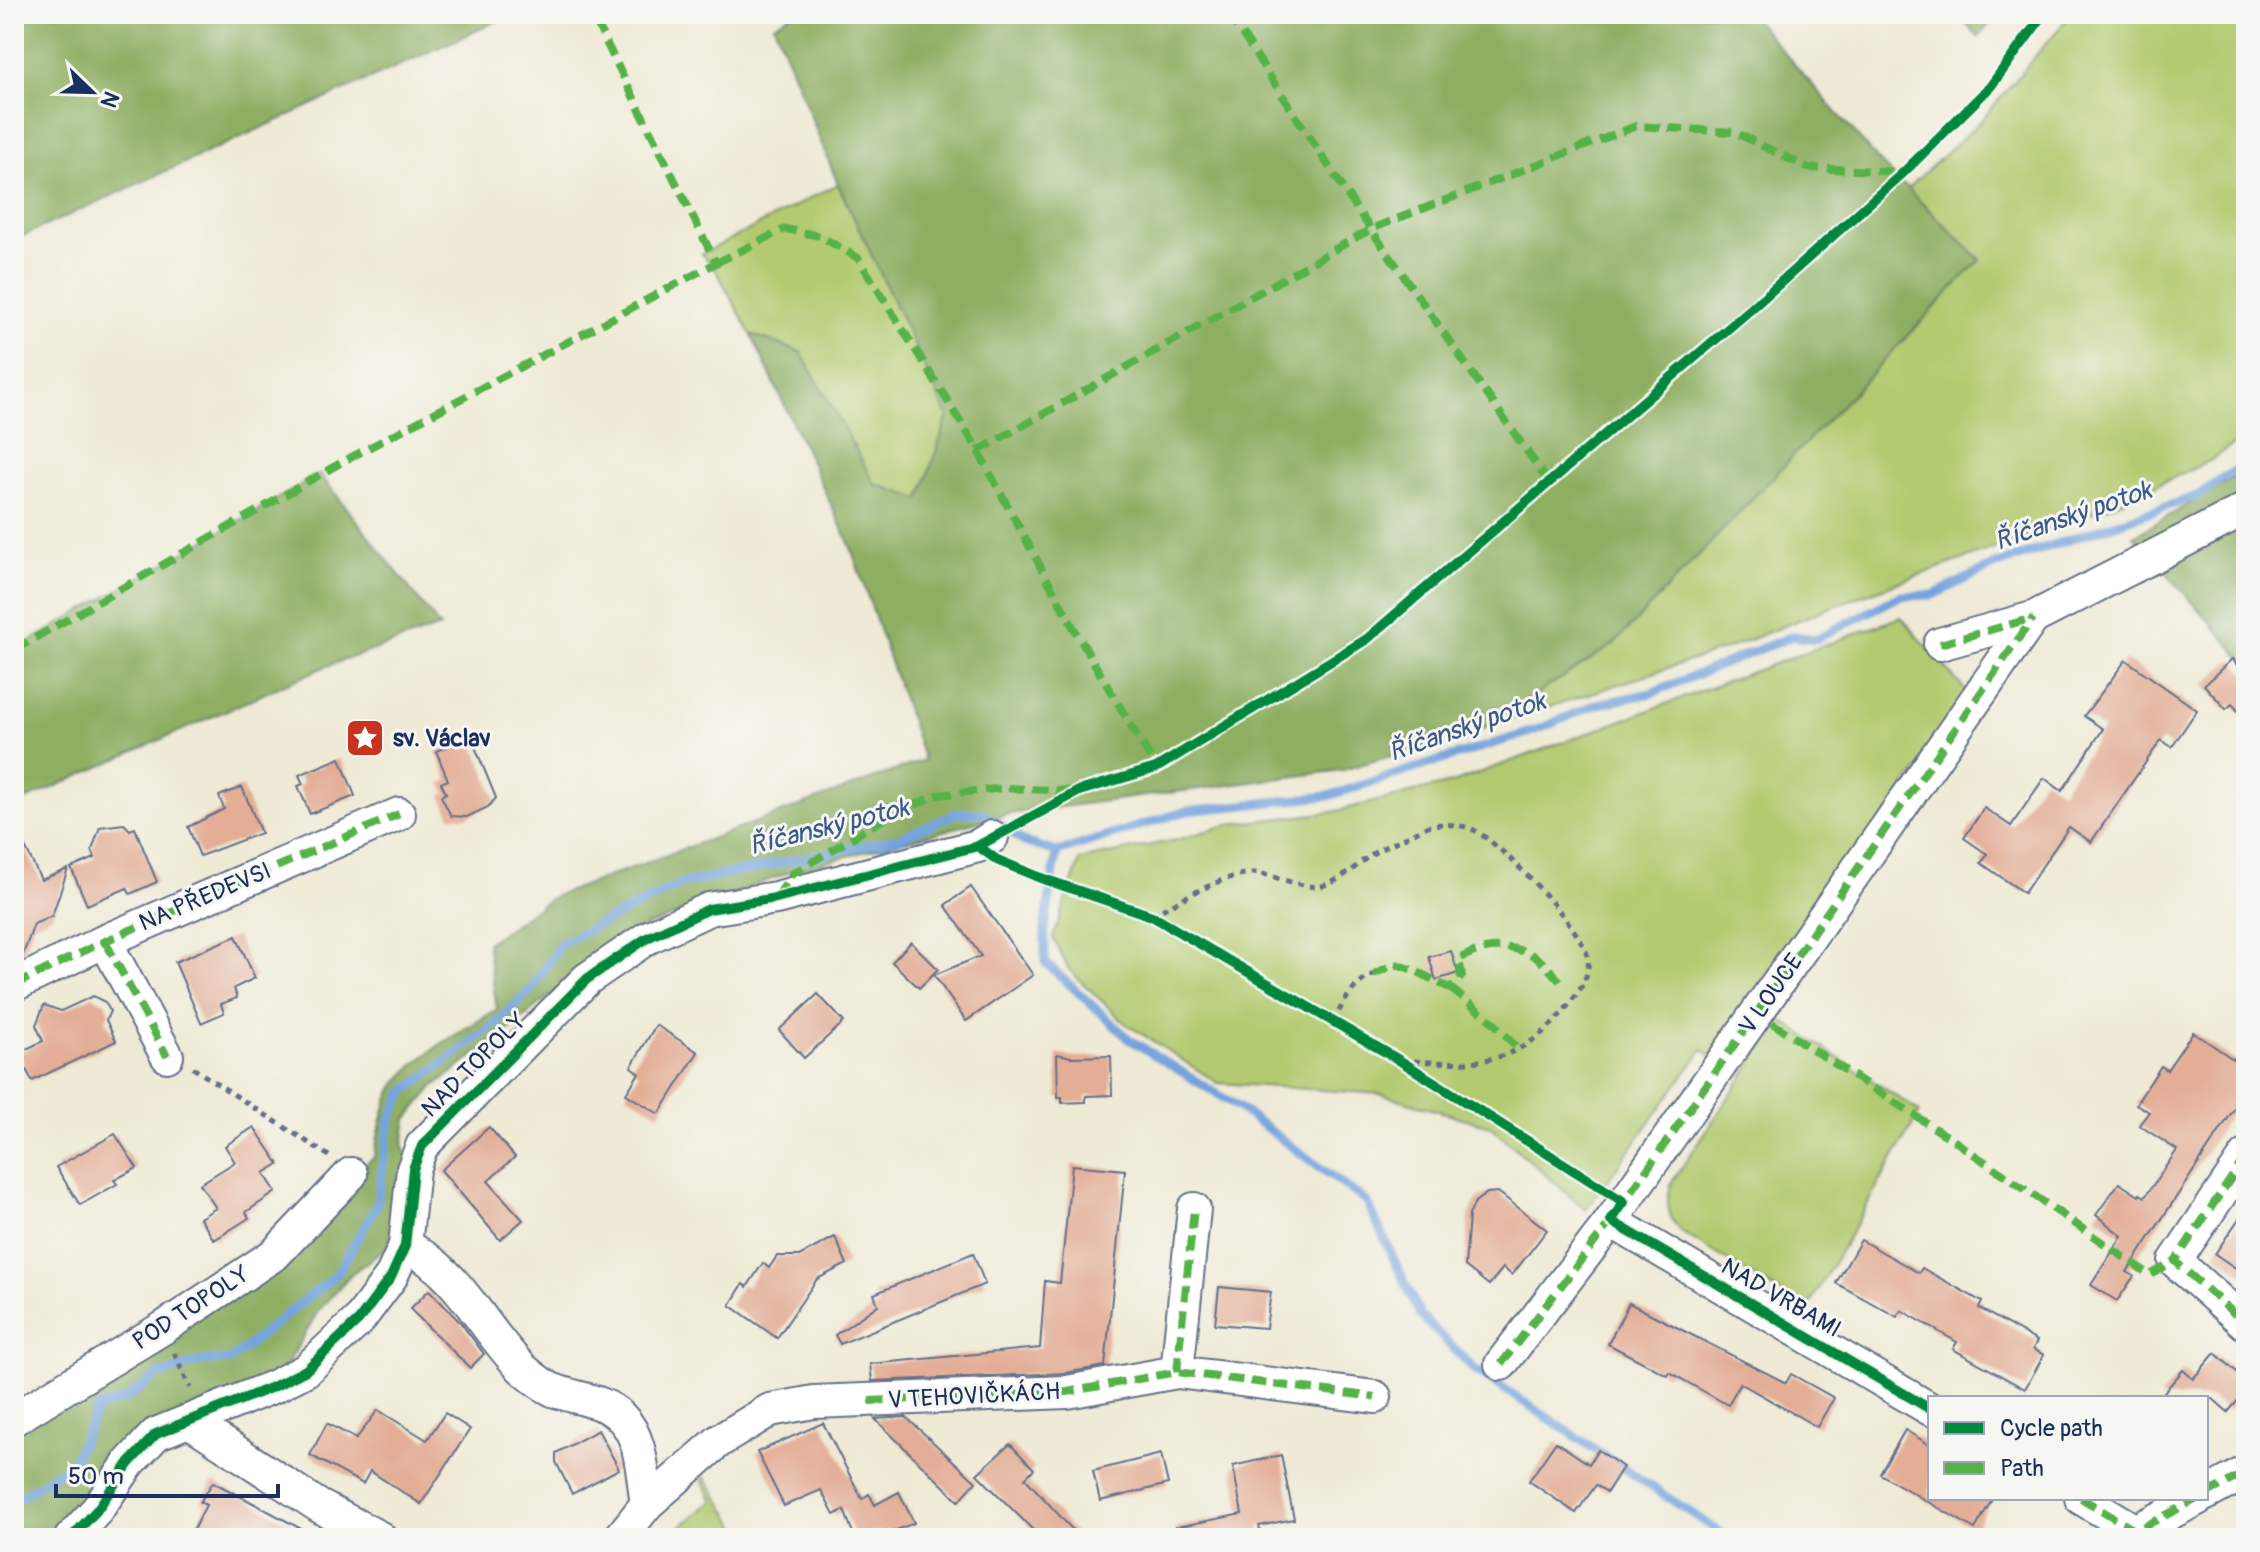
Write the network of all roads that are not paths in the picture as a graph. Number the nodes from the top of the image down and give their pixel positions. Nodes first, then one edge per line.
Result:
1 (2246, 509) edge
2 (2033, 618) junction
3 (1940, 644) dead end
4 (399, 814) dead end
5 (985, 841) dead end
6 (105, 941) junction
7 (14, 985) edge
8 (167, 1056) road end
9 (2246, 1156) edge
10 (351, 1174) road end
11 (1194, 1209) dead end
12 (1611, 1221) junction
13 (405, 1246) junction
14 (2246, 1324) edge
15 (1501, 1364) dead end
16 (1177, 1372) junction
17 (1375, 1397) dead end
18 (1928, 1408) edge
19 (192, 1409) junction
20 (14, 1419) edge
21 (2246, 1472) edge
22 (2208, 1493) edge
23 (2084, 1500) edge
24 (2195, 1500) edge
25 (647, 1504) junction
26 (2129, 1534) edge
27 (71, 1538) edge
28 (380, 1538) edge
29 (620, 1538) edge

1 - 2 street
2 - 3 street
2 - 12 street, V LOUCE
4 - 6 street, NA PŘEDEVSI
5 - 13 street, NAD TOPOLY
6 - 7 street, NA PŘEDEVSI
6 - 8 street
9 - 14 street
10 - 20 street, POD TOPOLY
11 - 16 street
12 - 15 street, V LOUCE
12 - 18 street, NAD VRBAMI
13 - 19 street, NAD TOPOLY
13 - 25 street
16 - 17 street, V TEHOVIČKÁCH
16 - 25 street, V TEHOVIČKÁCH
19 - 27 street, NAD TOPOLY
19 - 28 street
21 - 22 street
23 - 26 street
24 - 26 street
25 - 29 street, V TEHOVIČKÁCH

